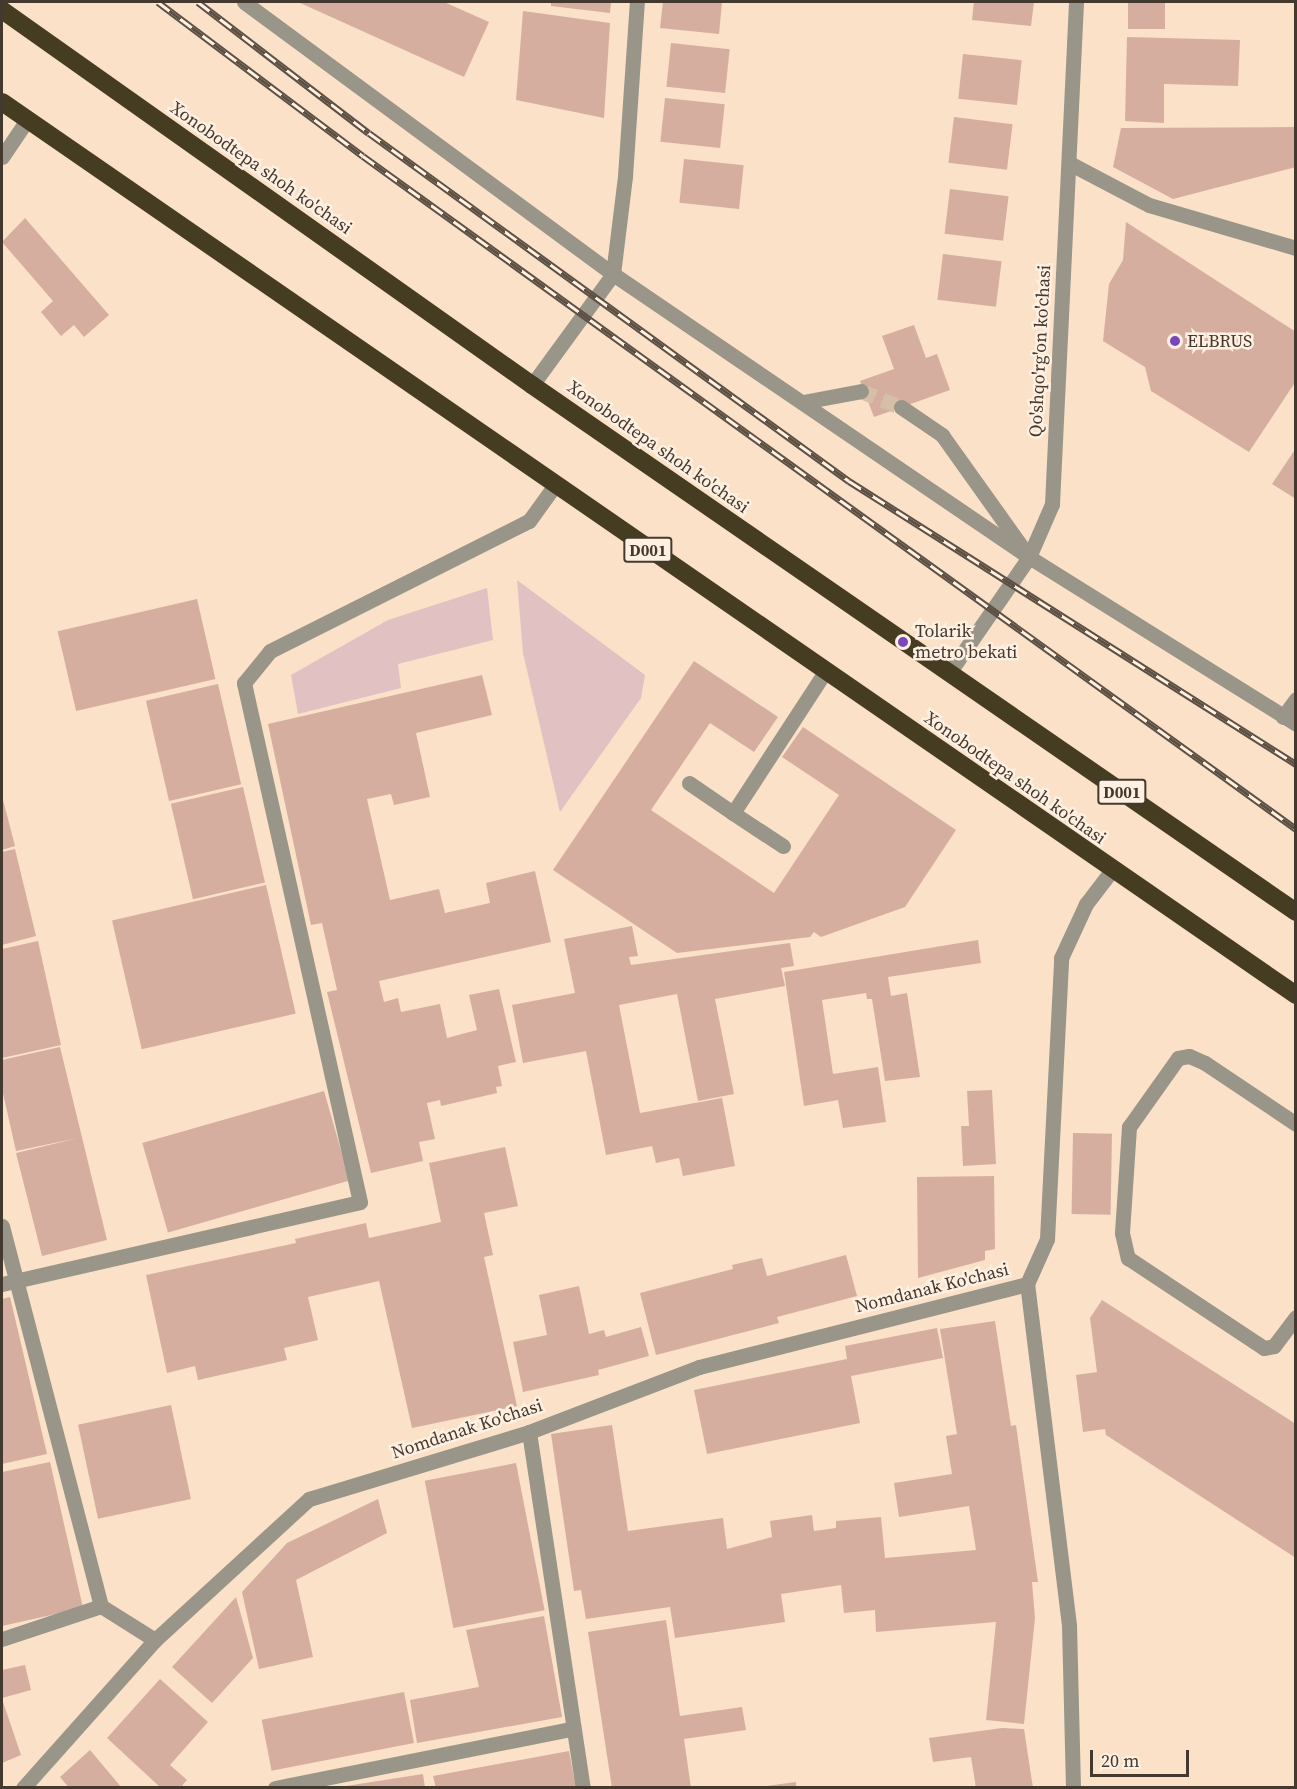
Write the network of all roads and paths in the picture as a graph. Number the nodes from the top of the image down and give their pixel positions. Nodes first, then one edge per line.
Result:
1 (244, 2) edge
2 (637, 2) edge
3 (1076, 2) edge
4 (2, 10) edge
5 (2, 102) edge
6 (27, 120) junction
7 (2, 157) edge
8 (1069, 163) junction
9 (1296, 248) edge
10 (613, 274) junction
11 (532, 385) junction
12 (861, 391) tunnel mouth
13 (803, 402) junction
14 (902, 407) tunnel mouth
15 (555, 485) junction
16 (1029, 557) junction
17 (825, 672) junction
18 (949, 673) junction
19 (1296, 699) edge
20 (1289, 721) edge
21 (689, 783) dead end
22 (733, 813) junction
23 (783, 846) dead end
24 (1112, 870) junction
25 (1296, 912) edge
26 (1296, 995) edge
27 (1296, 1124) edge
28 (2, 1226) edge
29 (7, 1283) edge
30 (1027, 1284) junction
31 (1296, 1317) edge
32 (529, 1432) junction
33 (101, 1606) junction
34 (2, 1639) edge
35 (155, 1640) junction
36 (571, 1729) junction
37 (23, 1788) edge
38 (275, 1788) edge
39 (583, 1788) edge
40 (1073, 1788) edge

1 - 10 street
2 - 10 street
3 - 8 street, Qo'shqo'rg'on ko'chasi
4 - 11 highway, Xonobodtepa shoh ko'chasi / D001
5 - 6 highway, Xonobodtepa shoh ko'chasi / D001
6 - 7 street
6 - 15 highway, Xonobodtepa shoh ko'chasi / D001
8 - 9 street
8 - 16 street, Qo'shqo'rg'on ko'chasi
10 - 11 street
10 - 13 street
11 - 18 highway, Xonobodtepa shoh ko'chasi / D001
12 - 13 street
13 - 16 street
14 - 16 street
15 - 17 highway, Xonobodtepa shoh ko'chasi / D001
15 - 29 street
16 - 18 street, Qo'shqo'rg'on ko'chasi
16 - 20 street
17 - 22 street
17 - 24 highway, Xonobodtepa shoh ko'chasi / D001
18 - 25 highway, Xonobodtepa shoh ko'chasi / D001
19 - 20 street
21 - 22 street
22 - 23 street
24 - 26 highway, Xonobodtepa shoh ko'chasi / D001
24 - 30 street
27 - 31 street
28 - 29 street
29 - 33 street
30 - 32 street, Nomdanak Ko'chasi
30 - 40 street
32 - 35 street, Nomdanak Ko'chasi
32 - 36 street
33 - 34 street
33 - 35 street
35 - 37 street, Nomdanak Ko'chasi
36 - 38 street
36 - 39 street

